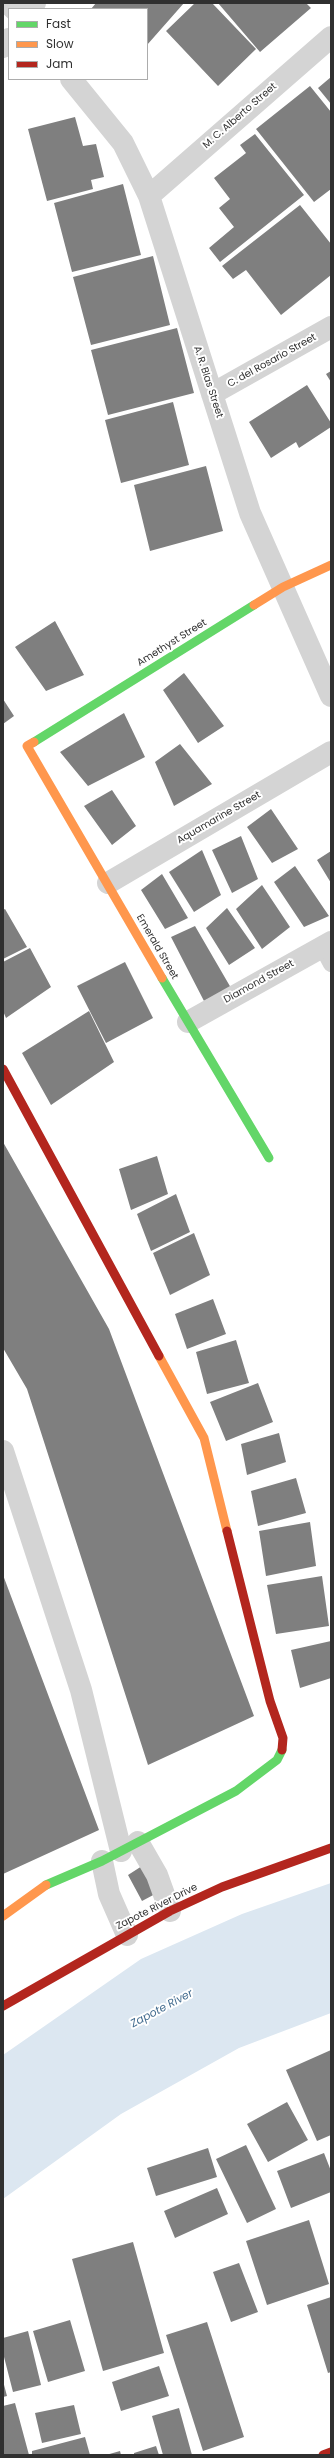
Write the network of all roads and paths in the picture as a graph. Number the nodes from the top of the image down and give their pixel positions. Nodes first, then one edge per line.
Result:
1 (331, 37) edge
2 (72, 80) edge
3 (149, 196) junction
4 (331, 327) edge
5 (212, 394) junction
6 (331, 564) edge
7 (283, 587) junction
8 (331, 696) edge
9 (28, 746) joint
10 (331, 752) edge
11 (108, 883) junction
12 (328, 951) edge
13 (188, 1022) junction
14 (3, 1069) edge
15 (269, 1158) dead end
16 (3, 1451) edge
17 (331, 1848) edge
18 (120, 1851) junction
19 (170, 1911) junction
20 (3, 1916) edge
21 (127, 1935) junction
22 (3, 2006) edge
23 (331, 2452) edge
24 (323, 2455) edge

1 - 3 street, M. C. Alberto Street
2 - 3 street, A. R. Blas Street
3 - 5 street, A. R. Blas Street
4 - 5 street, C. del Rosario Street
5 - 7 street, A. R. Blas Street
6 - 7 street, Amethyst Street
7 - 8 street, A. R. Blas Street
7 - 9 street, Amethyst Street
9 - 11 street, Emerald Street
10 - 11 street, Aquamarine Street
11 - 13 street, Emerald Street
12 - 13 street, Diamond Street
13 - 15 street, Emerald Street
14 - 18 street
16 - 18 street
17 - 19 street, Zapote River Drive
18 - 19 street
18 - 20 street
18 - 21 street
19 - 21 street, Zapote River Drive
21 - 22 street, Zapote River Drive
23 - 24 street

